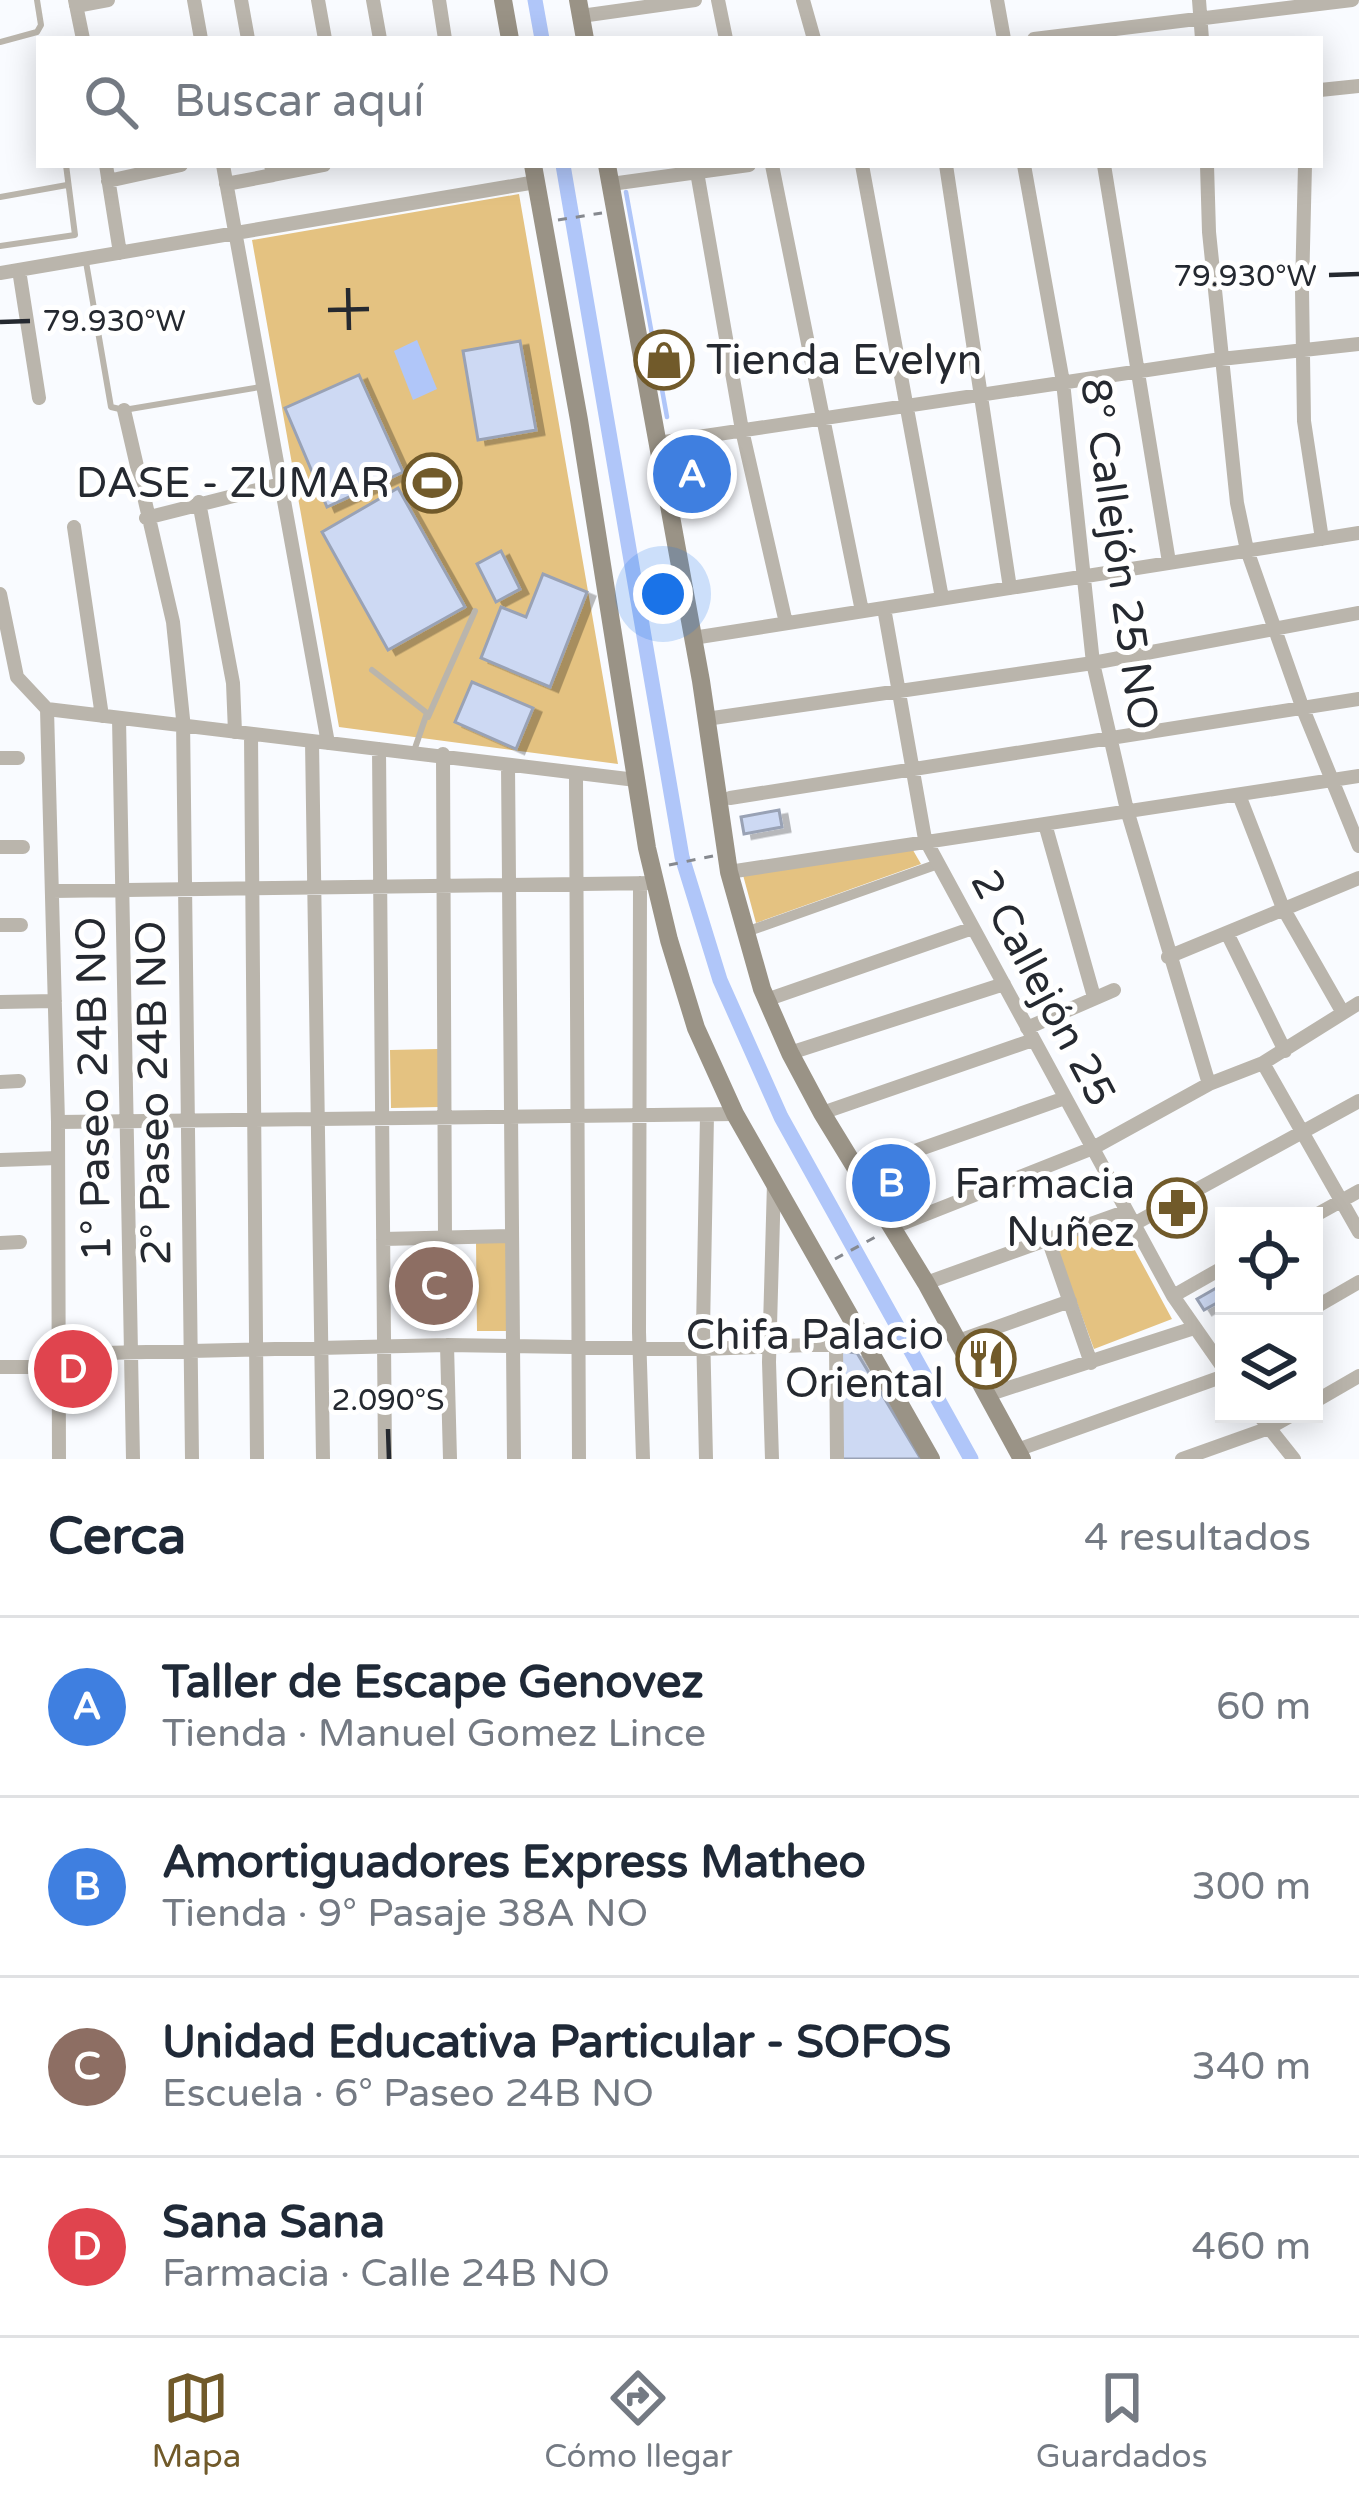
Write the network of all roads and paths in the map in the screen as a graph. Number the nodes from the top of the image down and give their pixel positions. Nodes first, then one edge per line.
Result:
1 (37, 0) edge
2 (108, 0) edge
3 (194, 0) edge
4 (241, 0) edge
5 (318, 0) edge
6 (374, 0) edge
7 (439, 0) edge
8 (503, 0) edge
9 (695, 0) edge
10 (718, 0) edge
11 (803, 0) edge
12 (997, 0) edge
13 (1199, 0) edge
14 (1352, 0) edge
15 (76, 3) edge
16 (579, 8) edge
17 (1200, 17) junction
18 (82, 36) edge
19 (200, 36) edge
20 (247, 36) edge
21 (324, 36) edge
22 (380, 36) edge
23 (445, 36) edge
24 (509, 36) edge
25 (725, 36) edge
26 (813, 36) edge
27 (1003, 36) edge
28 (1057, 36) edge
29 (1202, 36) edge
30 (0, 42) edge
31 (1359, 86) edge
32 (1323, 90) edge
33 (66, 168) edge
34 (153, 168) edge
35 (223, 168) edge
36 (727, 168) edge
37 (773, 168) edge
38 (863, 168) edge
39 (946, 168) edge
40 (1025, 168) edge
41 (1105, 168) edge
42 (1207, 168) edge
43 (1305, 168) edge
44 (272, 170) edge
45 (697, 172) junction
46 (107, 173) edge
47 (534, 174) edge
48 (609, 175) edge
49 (226, 184) junction
50 (69, 185) junction
51 (0, 196) edge
52 (600, 214) dead end
53 (558, 220) dead end
54 (235, 233) junction
55 (0, 245) edge
56 (120, 253) junction
57 (86, 258) junction
58 (19, 270) junction
59 (0, 273) edge
60 (1359, 344) edge
61 (1305, 350) junction
62 (1221, 359) junction
63 (1139, 371) junction
64 (1063, 382) junction
65 (263, 387) junction
66 (982, 394) junction
67 (39, 398) dead end
68 (906, 406) junction
69 (124, 410) junction
70 (823, 418) junction
71 (742, 430) junction
72 (658, 442) junction
73 (281, 484) junction
74 (200, 502) junction
75 (146, 518) junction
76 (74, 527) dead end
77 (1359, 533) edge
78 (1322, 539) junction
79 (1247, 550) junction
80 (1169, 562) junction
81 (1083, 576) junction
82 (1010, 588) junction
83 (0, 594) edge
84 (942, 598) junction
85 (884, 608) junction
86 (475, 611) dead end
87 (862, 611) junction
88 (1359, 613) edge
89 (785, 623) junction
90 (1277, 631) junction
91 (693, 638) junction
92 (1093, 663) junction
93 (372, 670) dead end
94 (0, 676) edge
95 (17, 677) junction
96 (900, 691) junction
97 (1359, 699) edge
98 (47, 710) junction
99 (1303, 710) junction
100 (102, 716) junction
101 (428, 717) junction
102 (119, 718) junction
103 (706, 719) junction
104 (182, 726) junction
105 (243, 733) junction
106 (1109, 739) junction
107 (320, 742) junction
108 (379, 749) junction
109 (414, 751) junction
110 (442, 754) junction
111 (0, 758) edge
112 (18, 758) dead end
113 (508, 764) junction
114 (912, 769) junction
115 (576, 773) junction
116 (1359, 776) edge
117 (636, 780) junction
118 (1330, 780) junction
119 (1239, 795) junction
120 (730, 799) dead end
121 (1127, 811) junction
122 (1045, 824) junction
123 (925, 839) junction
124 (1359, 846) edge
125 (0, 847) edge
126 (23, 847) dead end
127 (724, 864) junction
128 (938, 864) junction
129 (652, 878) junction
130 (1359, 878) edge
131 (577, 884) junction
132 (508, 885) junction
133 (442, 886) junction
134 (380, 887) junction
135 (314, 888) junction
136 (253, 889) junction
137 (123, 890) junction
138 (184, 890) junction
139 (52, 891) junction
140 (1283, 908) junction
141 (0, 925) edge
142 (20, 925) dead end
143 (973, 928) junction
144 (746, 932) junction
145 (1227, 934) junction
146 (1168, 957) junction
147 (1004, 984) junction
148 (1114, 990) dead end
149 (1094, 998) junction
150 (766, 1000) junction
151 (55, 1001) junction
152 (0, 1002) edge
153 (1359, 1003) edge
154 (1343, 1013) junction
155 (1030, 1034) junction
156 (1285, 1051) junction
157 (790, 1053) junction
158 (1263, 1063) junction
159 (0, 1082) edge
160 (19, 1082) dead end
161 (1209, 1084) junction
162 (1065, 1098) junction
163 (1359, 1101) edge
164 (822, 1113) junction
165 (707, 1114) junction
166 (736, 1114) junction
167 (643, 1115) junction
168 (580, 1116) junction
169 (509, 1117) junction
170 (443, 1118) junction
171 (318, 1119) junction
172 (382, 1119) junction
173 (255, 1120) junction
174 (129, 1121) junction
175 (188, 1121) junction
176 (58, 1122) junction
177 (1304, 1133) junction
178 (1093, 1148) junction
179 (58, 1158) junction
180 (0, 1160) edge
181 (855, 1172) junction
182 (774, 1184) junction
183 (1359, 1191) edge
184 (1342, 1200) junction
185 (1323, 1211) edge
186 (1131, 1217) junction
187 (1359, 1232) edge
188 (883, 1233) junction
189 (511, 1237) junction
190 (383, 1239) junction
191 (445, 1239) junction
192 (1048, 1239) junction
193 (0, 1243) edge
194 (20, 1243) dead end
195 (838, 1258) dead end
196 (1215, 1272) edge
197 (1359, 1282) edge
198 (926, 1283) junction
199 (1173, 1296) junction
200 (1070, 1301) junction
201 (1323, 1303) edge
202 (1194, 1328) junction
203 (958, 1341) junction
204 (865, 1343) junction
205 (836, 1344) junction
206 (447, 1345) junction
207 (513, 1345) junction
208 (580, 1345) junction
209 (384, 1346) junction
210 (641, 1346) junction
211 (769, 1346) junction
212 (320, 1347) junction
213 (704, 1349) junction
214 (256, 1351) junction
215 (133, 1354) junction
216 (191, 1354) junction
217 (1215, 1356) edge
218 (58, 1360) junction
219 (1091, 1363) junction
220 (0, 1366) edge
221 (1215, 1370) edge
222 (1359, 1376) edge
223 (987, 1395) junction
224 (1323, 1397) edge
225 (1265, 1423) edge
226 (1278, 1423) edge
227 (1269, 1428) junction
228 (1019, 1455) edge
229 (59, 1459) edge
230 (133, 1459) edge
231 (192, 1459) edge
232 (257, 1459) edge
233 (323, 1459) edge
234 (385, 1459) edge
235 (450, 1459) edge
236 (514, 1459) edge
237 (579, 1459) edge
238 (643, 1459) edge
239 (706, 1459) edge
240 (772, 1459) edge
241 (837, 1459) edge
242 (931, 1459) edge
243 (1182, 1459) edge
244 (1294, 1459) edge

1 - 30 lane
2 - 15 street
3 - 19 street
4 - 20 street
5 - 21 street
6 - 22 street
7 - 23 street
8 - 24 main road
9 - 16 street
10 - 25 street
11 - 26 street
12 - 27 street
13 - 17 street
14 - 17 street
15 - 18 street
17 - 28 street
17 - 29 street
31 - 32 street
33 - 50 lane
34 - 46 street
35 - 49 street
36 - 45 street
37 - 70 street
38 - 68 street
39 - 66 street
40 - 64 street, 8° Callejón 25 NO
41 - 63 street
42 - 62 street
43 - 61 street
44 - 49 street
45 - 48 street
45 - 71 street
46 - 56 street
47 - 54 street
47 - 117 main road
48 - 72 main road
49 - 54 street
50 - 51 lane
50 - 55 lane
52 - 53 path
54 - 56 street
54 - 65 street
56 - 57 street
57 - 58 street
57 - 69 lane
58 - 59 street
58 - 67 street
60 - 61 street
61 - 62 street
61 - 78 street
62 - 63 street
62 - 79 street
63 - 64 street
63 - 80 street
64 - 66 street
64 - 81 street, 8° Callejón 25 NO
65 - 69 lane
65 - 73 street
66 - 68 street
66 - 82 street
68 - 70 street
68 - 84 street
69 - 75 street, 2° Paseo 24B NO
70 - 71 street
70 - 87 street
71 - 72 street
71 - 89 street
72 - 91 main road
73 - 74 street
73 - 107 street
74 - 75 street
74 - 105 street
75 - 104 street, 2° Paseo 24B NO
76 - 100 street
77 - 78 street
78 - 79 street
79 - 80 street
79 - 90 street
80 - 81 street
81 - 82 street
81 - 92 street, 8° Callejón 25 NO
82 - 84 street
83 - 95 street
84 - 85 street
85 - 87 street
85 - 96 street, 2 Callejón 25
86 - 101 lane
87 - 89 street
88 - 90 street
89 - 91 street
90 - 92 street
90 - 99 street
91 - 103 main road
92 - 96 street
92 - 106 street, 8° Callejón 25 NO
93 - 101 lane
94 - 95 street
95 - 98 street
96 - 103 street
96 - 114 street, 2 Callejón 25
97 - 99 street
98 - 100 street
98 - 139 street
99 - 106 street
99 - 118 street
100 - 102 street
101 - 109 lane
102 - 104 street
102 - 137 street, 1° Paseo 24B NO
103 - 127 main road
104 - 105 street
104 - 138 street, 2° Paseo 24B NO
105 - 107 street
105 - 136 street
106 - 114 street
106 - 121 street, 8° Callejón 25 NO
107 - 108 street
107 - 135 street
108 - 109 street
108 - 134 street
109 - 110 street
110 - 113 street
110 - 133 street
111 - 112 street
113 - 115 street
113 - 132 street
114 - 120 street
114 - 123 street, 2 Callejón 25
115 - 117 street
115 - 131 street
116 - 118 street
117 - 129 main road
118 - 119 street
118 - 124 street
119 - 121 street
119 - 140 street
121 - 122 street
121 - 146 street, 8° Callejón 25 NO
122 - 123 street
122 - 149 street
123 - 127 street
123 - 128 street, 2 Callejón 25
125 - 126 street
127 - 129 path
127 - 144 main road
128 - 143 street, 2 Callejón 25
128 - 144 street
129 - 131 street
129 - 166 main road
129 - 167 street
130 - 140 street
131 - 132 street
131 - 168 street
132 - 133 street
132 - 169 street
133 - 134 street
133 - 170 street
134 - 135 street
134 - 172 street
135 - 136 street
135 - 171 street
136 - 138 street
136 - 173 street
137 - 138 street
137 - 139 street
137 - 174 street, 1° Paseo 24B NO
138 - 175 street, 2° Paseo 24B NO
139 - 151 street
140 - 145 street
140 - 154 street
141 - 142 street
143 - 147 street, 2 Callejón 25
143 - 150 street
144 - 150 main road
145 - 146 street
145 - 156 street
146 - 161 street, 8° Callejón 25 NO
147 - 155 street, 2 Callejón 25
147 - 157 street
148 - 149 street
149 - 155 street
150 - 157 main road
151 - 152 street
151 - 176 street
153 - 154 street
154 - 156 street
155 - 162 street, 2 Callejón 25
155 - 164 street
156 - 158 street
157 - 164 main road
158 - 161 street
158 - 177 street
159 - 160 street
161 - 178 street
162 - 178 street, 2 Callejón 25
162 - 181 street
163 - 177 street
164 - 181 main road
165 - 166 street
165 - 167 street
165 - 213 street
166 - 182 main road
167 - 168 street
167 - 210 street
168 - 169 street
168 - 208 street
169 - 170 street
169 - 189 street
170 - 172 street
170 - 191 street
171 - 172 street
171 - 173 street
171 - 212 street
172 - 190 street
173 - 175 street
173 - 214 street
174 - 175 street
174 - 176 street
174 - 215 street, 1° Paseo 24B NO
175 - 216 street, 2° Paseo 24B NO
176 - 179 street
177 - 184 street
177 - 186 street
178 - 186 street, 2 Callejón 25
178 - 188 street
179 - 180 street
179 - 218 street
181 - 188 main road
182 - 204 main road
182 - 211 street
183 - 184 street
184 - 185 street
184 - 187 street
186 - 192 street
186 - 199 street, 2 Callejón 25
188 - 195 path
188 - 198 main road
189 - 191 street
189 - 207 street
190 - 191 street
190 - 209 street
192 - 198 street
192 - 200 street
193 - 194 street
196 - 199 street
197 - 201 street
198 - 203 main road
199 - 202 street, 2 Callejón 25
200 - 203 street
200 - 219 street
202 - 217 street, 2 Callejón 25
202 - 219 street
203 - 223 main road
204 - 205 street
204 - 242 main road
205 - 211 street
205 - 241 street
206 - 207 street
206 - 209 street
206 - 235 street
207 - 208 street
207 - 236 street
208 - 210 street
208 - 237 street
209 - 212 street
209 - 234 street
210 - 213 street
210 - 238 street
211 - 213 street
211 - 240 street
212 - 214 street
212 - 233 street
213 - 239 street
214 - 216 street
214 - 232 street
215 - 216 street
215 - 218 street
215 - 230 street, 1° Paseo 24B NO
216 - 231 street, 2° Paseo 24B NO
218 - 220 street
218 - 229 street
219 - 223 street
221 - 228 street
222 - 224 street
223 - 228 main road
225 - 227 street
226 - 227 street
227 - 243 street
227 - 244 street

